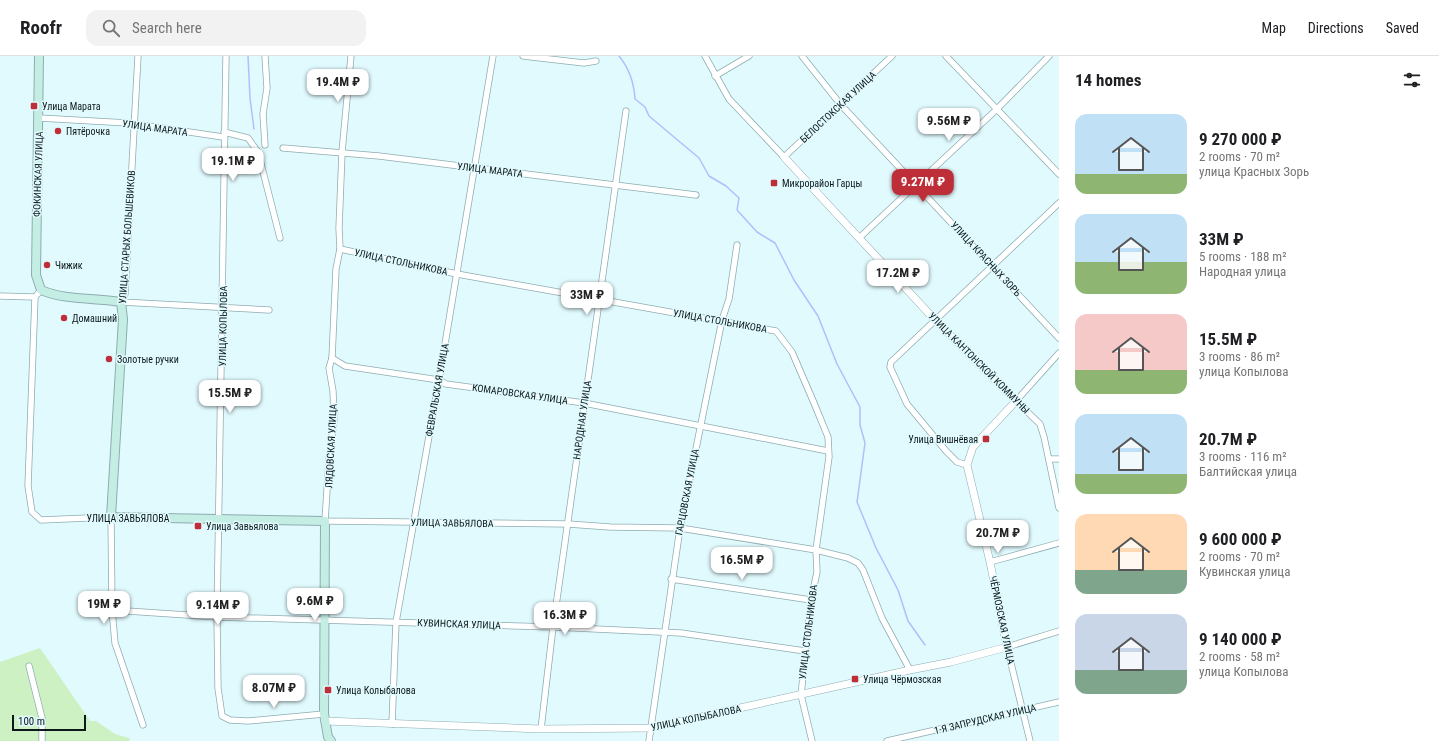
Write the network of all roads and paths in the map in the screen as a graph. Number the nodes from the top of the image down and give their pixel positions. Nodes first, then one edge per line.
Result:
1 (39, 56) edge
2 (138, 56) edge
3 (226, 56) edge
4 (265, 56) edge
5 (351, 56) edge
6 (493, 56) edge
7 (523, 56) edge
8 (705, 56) edge
9 (749, 56) edge
10 (802, 56) edge
11 (892, 56) edge
12 (946, 56) edge
13 (1049, 56) edge
14 (596, 60) dead end
15 (714, 76) junction
16 (841, 105) junction
17 (996, 110) junction
18 (626, 111) dead end
19 (39, 118) junction
20 (134, 125) junction
21 (223, 134) junction
22 (265, 145) dead end
23 (283, 148) dead end
24 (342, 152) junction
25 (784, 157) junction
26 (474, 169) junction
27 (1059, 174) edge
28 (917, 184) junction
29 (615, 185) junction
30 (696, 195) dead end
31 (1059, 203) edge
32 (280, 238) dead end
33 (859, 238) junction
34 (738, 245) dead end
35 (340, 249) junction
36 (992, 265) junction
37 (457, 274) junction
38 (38, 294) junction
39 (0, 296) edge
40 (598, 299) junction
41 (121, 302) junction
42 (223, 307) junction
43 (269, 310) dead end
44 (722, 320) junction
45 (935, 320) junction
46 (1059, 338) edge
47 (1059, 352) edge
48 (332, 358) junction
49 (439, 380) junction
50 (1016, 401) junction
51 (584, 403) junction
52 (701, 425) junction
53 (828, 451) junction
54 (1049, 459) junction
55 (1059, 459) edge
56 (967, 465) junction
57 (1059, 508) edge
58 (111, 517) junction
59 (41, 520) joint
60 (220, 520) junction
61 (325, 521) junction
62 (414, 522) junction
63 (568, 524) junction
64 (680, 528) junction
65 (1059, 543) edge
66 (816, 550) junction
67 (990, 562) junction
68 (672, 579) junction
69 (811, 600) junction
70 (112, 610) junction
71 (217, 617) junction
72 (325, 621) junction
73 (396, 622) junction
74 (553, 627) junction
75 (1059, 631) edge
76 (665, 632) junction
77 (1007, 647) junction
78 (805, 651) junction
79 (29, 666) dead end
80 (910, 670) junction
81 (801, 695) junction
82 (1059, 702) edge
83 (1023, 709) junction
84 (222, 716) joint
85 (324, 718) junction
86 (392, 724) junction
87 (143, 725) dead end
88 (650, 728) junction
89 (541, 729) junction
90 (42, 741) edge
91 (331, 741) edge
92 (649, 741) edge
93 (812, 741) edge
94 (887, 741) edge
95 (1030, 741) edge

1 - 19 main road, ФОКИНСКАЯ УЛИЦА
2 - 20 street, УЛИЦА СТАРЫХ БОЛЬШЕВИКОВ
3 - 21 street, УЛИЦА КОПЫЛОВА
4 - 22 street
5 - 24 street, ЛЯДОВСКАЯ УЛИЦА
6 - 26 street, ФЕВРАЛЬСКАЯ УЛИЦА
7 - 14 street
8 - 15 street, УЛИЦА КАНТОНСКОЙ КОММУНЫ
9 - 15 street
10 - 16 street, УЛИЦА КРАСНЫХ ЗОРЬ
11 - 16 street, БЕЛОСТОКСКАЯ УЛИЦА
12 - 17 street
13 - 17 street
15 - 25 street, УЛИЦА КАНТОНСКОЙ КОММУНЫ
16 - 25 street, БЕЛОСТОКСКАЯ УЛИЦА
16 - 28 street, УЛИЦА КРАСНЫХ ЗОРЬ
17 - 27 street
17 - 28 street
18 - 29 street, НАРОДНАЯ УЛИЦА
19 - 20 street, УЛИЦА МАРАТА
19 - 38 main road, ФОКИНСКАЯ УЛИЦА
20 - 21 street, УЛИЦА МАРАТА
20 - 41 street, УЛИЦА СТАРЫХ БОЛЬШЕВИКОВ
21 - 32 street, УЛИЦА МАРАТА
21 - 42 street, УЛИЦА КОПЫЛОВА
23 - 24 street, УЛИЦА МАРАТА
24 - 26 street, УЛИЦА МАРАТА
24 - 35 street, ЛЯДОВСКАЯ УЛИЦА
25 - 33 street, УЛИЦА КАНТОНСКОЙ КОММУНЫ
26 - 29 street, УЛИЦА МАРАТА
26 - 37 street, ФЕВРАЛЬСКАЯ УЛИЦА
28 - 33 street
28 - 36 street, УЛИЦА КРАСНЫХ ЗОРЬ
29 - 30 street, УЛИЦА МАРАТА
29 - 40 street, НАРОДНАЯ УЛИЦА
31 - 36 street
33 - 45 street, УЛИЦА КАНТОНСКОЙ КОММУНЫ
34 - 44 street, ГАРЦОВСКАЯ УЛИЦА
35 - 37 street, УЛИЦА СТОЛЬНИКОВА
35 - 48 street, ЛЯДОВСКАЯ УЛИЦА
36 - 45 street
36 - 46 street, УЛИЦА КРАСНЫХ ЗОРЬ
37 - 40 street, УЛИЦА СТОЛЬНИКОВА
37 - 49 street, ФЕВРАЛЬСКАЯ УЛИЦА
38 - 39 street
38 - 41 main road
38 - 59 street, ФОКИНСКАЯ УЛИЦА
40 - 44 street, УЛИЦА СТОЛЬНИКОВА
40 - 51 street, НАРОДНАЯ УЛИЦА
41 - 42 street
41 - 58 main road, УЛИЦА СТАРЫХ БОЛЬШЕВИКОВ
42 - 43 street
42 - 60 street, УЛИЦА КОПЫЛОВА
44 - 52 street, ГАРЦОВСКАЯ УЛИЦА
44 - 53 street, УЛИЦА СТОЛЬНИКОВА
45 - 50 street, УЛИЦА КАНТОНСКОЙ КОММУНЫ
45 - 56 street
47 - 50 street
48 - 49 street, КОМАРОВСКАЯ УЛИЦА
48 - 61 street, ЛЯДОВСКАЯ УЛИЦА
49 - 51 street, КОМАРОВСКАЯ УЛИЦА
49 - 62 street, ФЕВРАЛЬСКАЯ УЛИЦА
50 - 54 street, УЛИЦА КАНТОНСКОЙ КОММУНЫ
50 - 56 street
51 - 52 street, КОМАРОВСКАЯ УЛИЦА
51 - 63 street, НАРОДНАЯ УЛИЦА
52 - 53 street, КОМАРОВСКАЯ УЛИЦА
52 - 64 street, ГАРЦОВСКАЯ УЛИЦА
53 - 66 street, УЛИЦА СТОЛЬНИКОВА
54 - 55 street
54 - 57 street, УЛИЦА КАНТОНСКОЙ КОММУНЫ
56 - 67 street, ЧЁРМОЗСКАЯ УЛИЦА
58 - 59 street, УЛИЦА ЗАВЬЯЛОВА
58 - 60 main road, УЛИЦА ЗАВЬЯЛОВА
58 - 70 street, УЛИЦА СТАРЫХ БОЛЬШЕВИКОВ
60 - 61 main road, УЛИЦА ЗАВЬЯЛОВА
60 - 71 street, УЛИЦА КОПЫЛОВА
61 - 62 street, УЛИЦА ЗАВЬЯЛОВА
61 - 72 main road, ЛЯДОВСКАЯ УЛИЦА
62 - 63 street, УЛИЦА ЗАВЬЯЛОВА
62 - 73 street, ФЕВРАЛЬСКАЯ УЛИЦА
63 - 64 street, УЛИЦА ЗАВЬЯЛОВА
63 - 74 street, НАРОДНАЯ УЛИЦА
64 - 66 street, УЛИЦА ЗАВЬЯЛОВА
64 - 68 street, ГАРЦОВСКАЯ УЛИЦА
65 - 67 street
66 - 69 street, УЛИЦА СТОЛЬНИКОВА
66 - 80 street, УЛИЦА ЗАВЬЯЛОВА
67 - 77 street, ЧЁРМОЗСКАЯ УЛИЦА
68 - 69 street
68 - 76 street, ГАРЦОВСКАЯ УЛИЦА
69 - 78 street, УЛИЦА СТОЛЬНИКОВА
70 - 71 street, КУВИНСКАЯ УЛИЦА
70 - 87 street, УЛИЦА СТАРЫХ БОЛЬШЕВИКОВ
71 - 72 street, КУВИНСКАЯ УЛИЦА
71 - 84 street, УЛИЦА КОПЫЛОВА
72 - 73 street, КУВИНСКАЯ УЛИЦА
72 - 85 main road, ЛЯДОВСКАЯ УЛИЦА
73 - 74 street, КУВИНСКАЯ УЛИЦА
73 - 86 street, ФЕВРАЛЬСКАЯ УЛИЦА
74 - 76 street, КУВИНСКАЯ УЛИЦА
74 - 89 street, НАРОДНАЯ УЛИЦА
75 - 77 street, УЛИЦА КОЛЫБАЛОВА
76 - 78 street, КУВИНСКАЯ УЛИЦА
76 - 88 street, ГАРЦОВСКАЯ УЛИЦА
77 - 80 street, УЛИЦА КОЛЫБАЛОВА
77 - 83 street, ЧЁРМОЗСКАЯ УЛИЦА
78 - 81 street, УЛИЦА СТОЛЬНИКОВА
79 - 90 street
80 - 81 street, УЛИЦА КОЛЫБАЛОВА
81 - 88 street, УЛИЦА КОЛЫБАЛОВА
81 - 93 street, УЛИЦА СТОЛЬНИКОВА
82 - 83 street, 1-Я ЗАПРУДСКАЯ УЛИЦА
83 - 94 street, 1-Я ЗАПРУДСКАЯ УЛИЦА
83 - 95 street, ЧЁРМОЗСКАЯ УЛИЦА
84 - 85 street, УЛИЦА КОЛЫБАЛОВА
85 - 86 street, УЛИЦА КОЛЫБАЛОВА
85 - 91 main road, ЛЯДОВСКАЯ УЛИЦА
86 - 89 street, УЛИЦА КОЛЫБАЛОВА
88 - 89 street, УЛИЦА КОЛЫБАЛОВА
88 - 92 street, ГАРЦОВСКАЯ УЛИЦА

